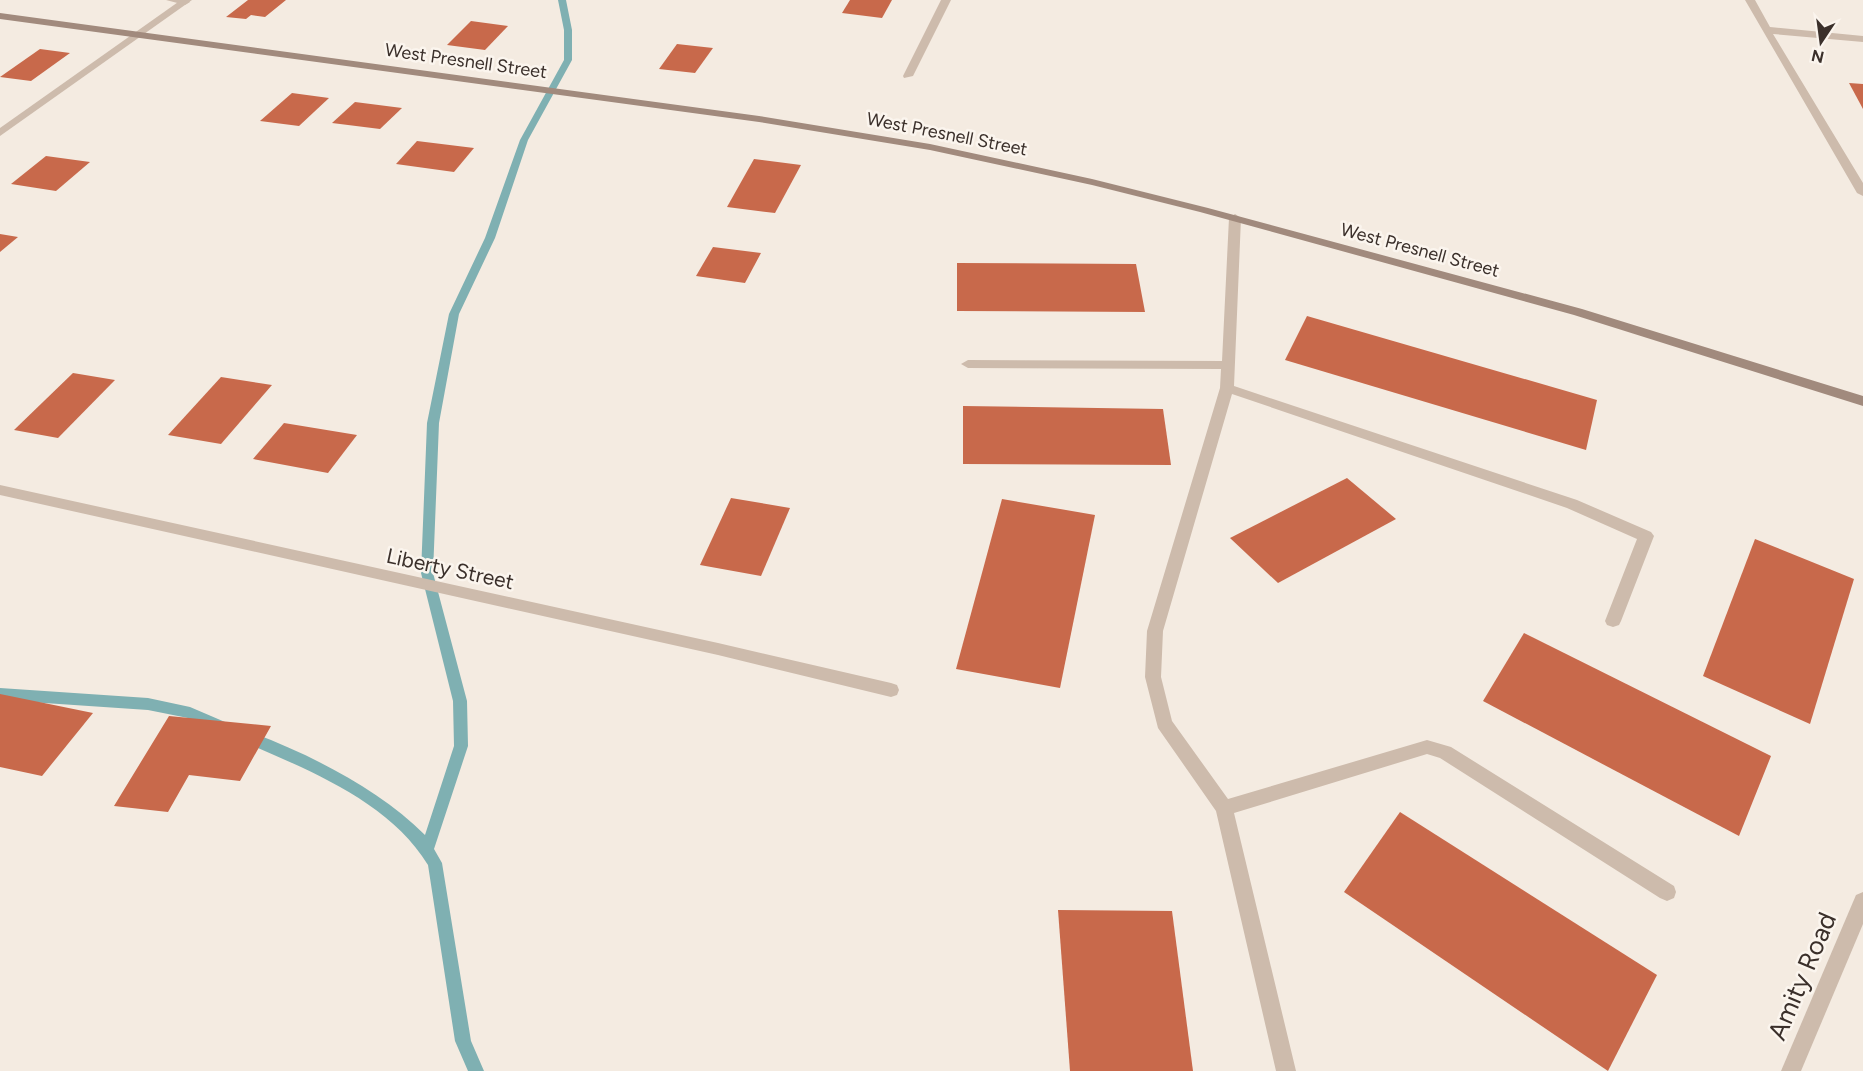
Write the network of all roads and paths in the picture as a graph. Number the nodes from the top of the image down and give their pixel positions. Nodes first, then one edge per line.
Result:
1 (171, 0) edge
2 (946, 0) edge
3 (1750, 0) edge
4 (186, 1) edge
5 (0, 16) edge
6 (1766, 30) junction
7 (140, 35) junction
8 (1863, 39) edge
9 (908, 76) dead end
10 (0, 133) edge
11 (1863, 193) edge
12 (1234, 218) junction
13 (968, 364) dead end
14 (1228, 365) junction
15 (1227, 388) junction
16 (1863, 401) edge
17 (0, 490) edge
18 (1613, 621) dead end
19 (891, 690) dead end
20 (1224, 808) junction
21 (1667, 892) dead end
22 (1863, 901) edge
23 (1286, 1071) edge
24 (1791, 1071) edge

1 - 4 street
2 - 9 street
3 - 6 street
4 - 7 street
5 - 7 main road, West Presnell Street
6 - 8 street
6 - 11 street
7 - 10 street
7 - 12 main road, West Presnell Street
12 - 14 street
12 - 16 main road, West Presnell Street
13 - 14 street
14 - 15 street
15 - 18 street
15 - 20 street
17 - 19 street, Liberty Street
20 - 21 street
20 - 23 street
22 - 24 street, Amity Road

